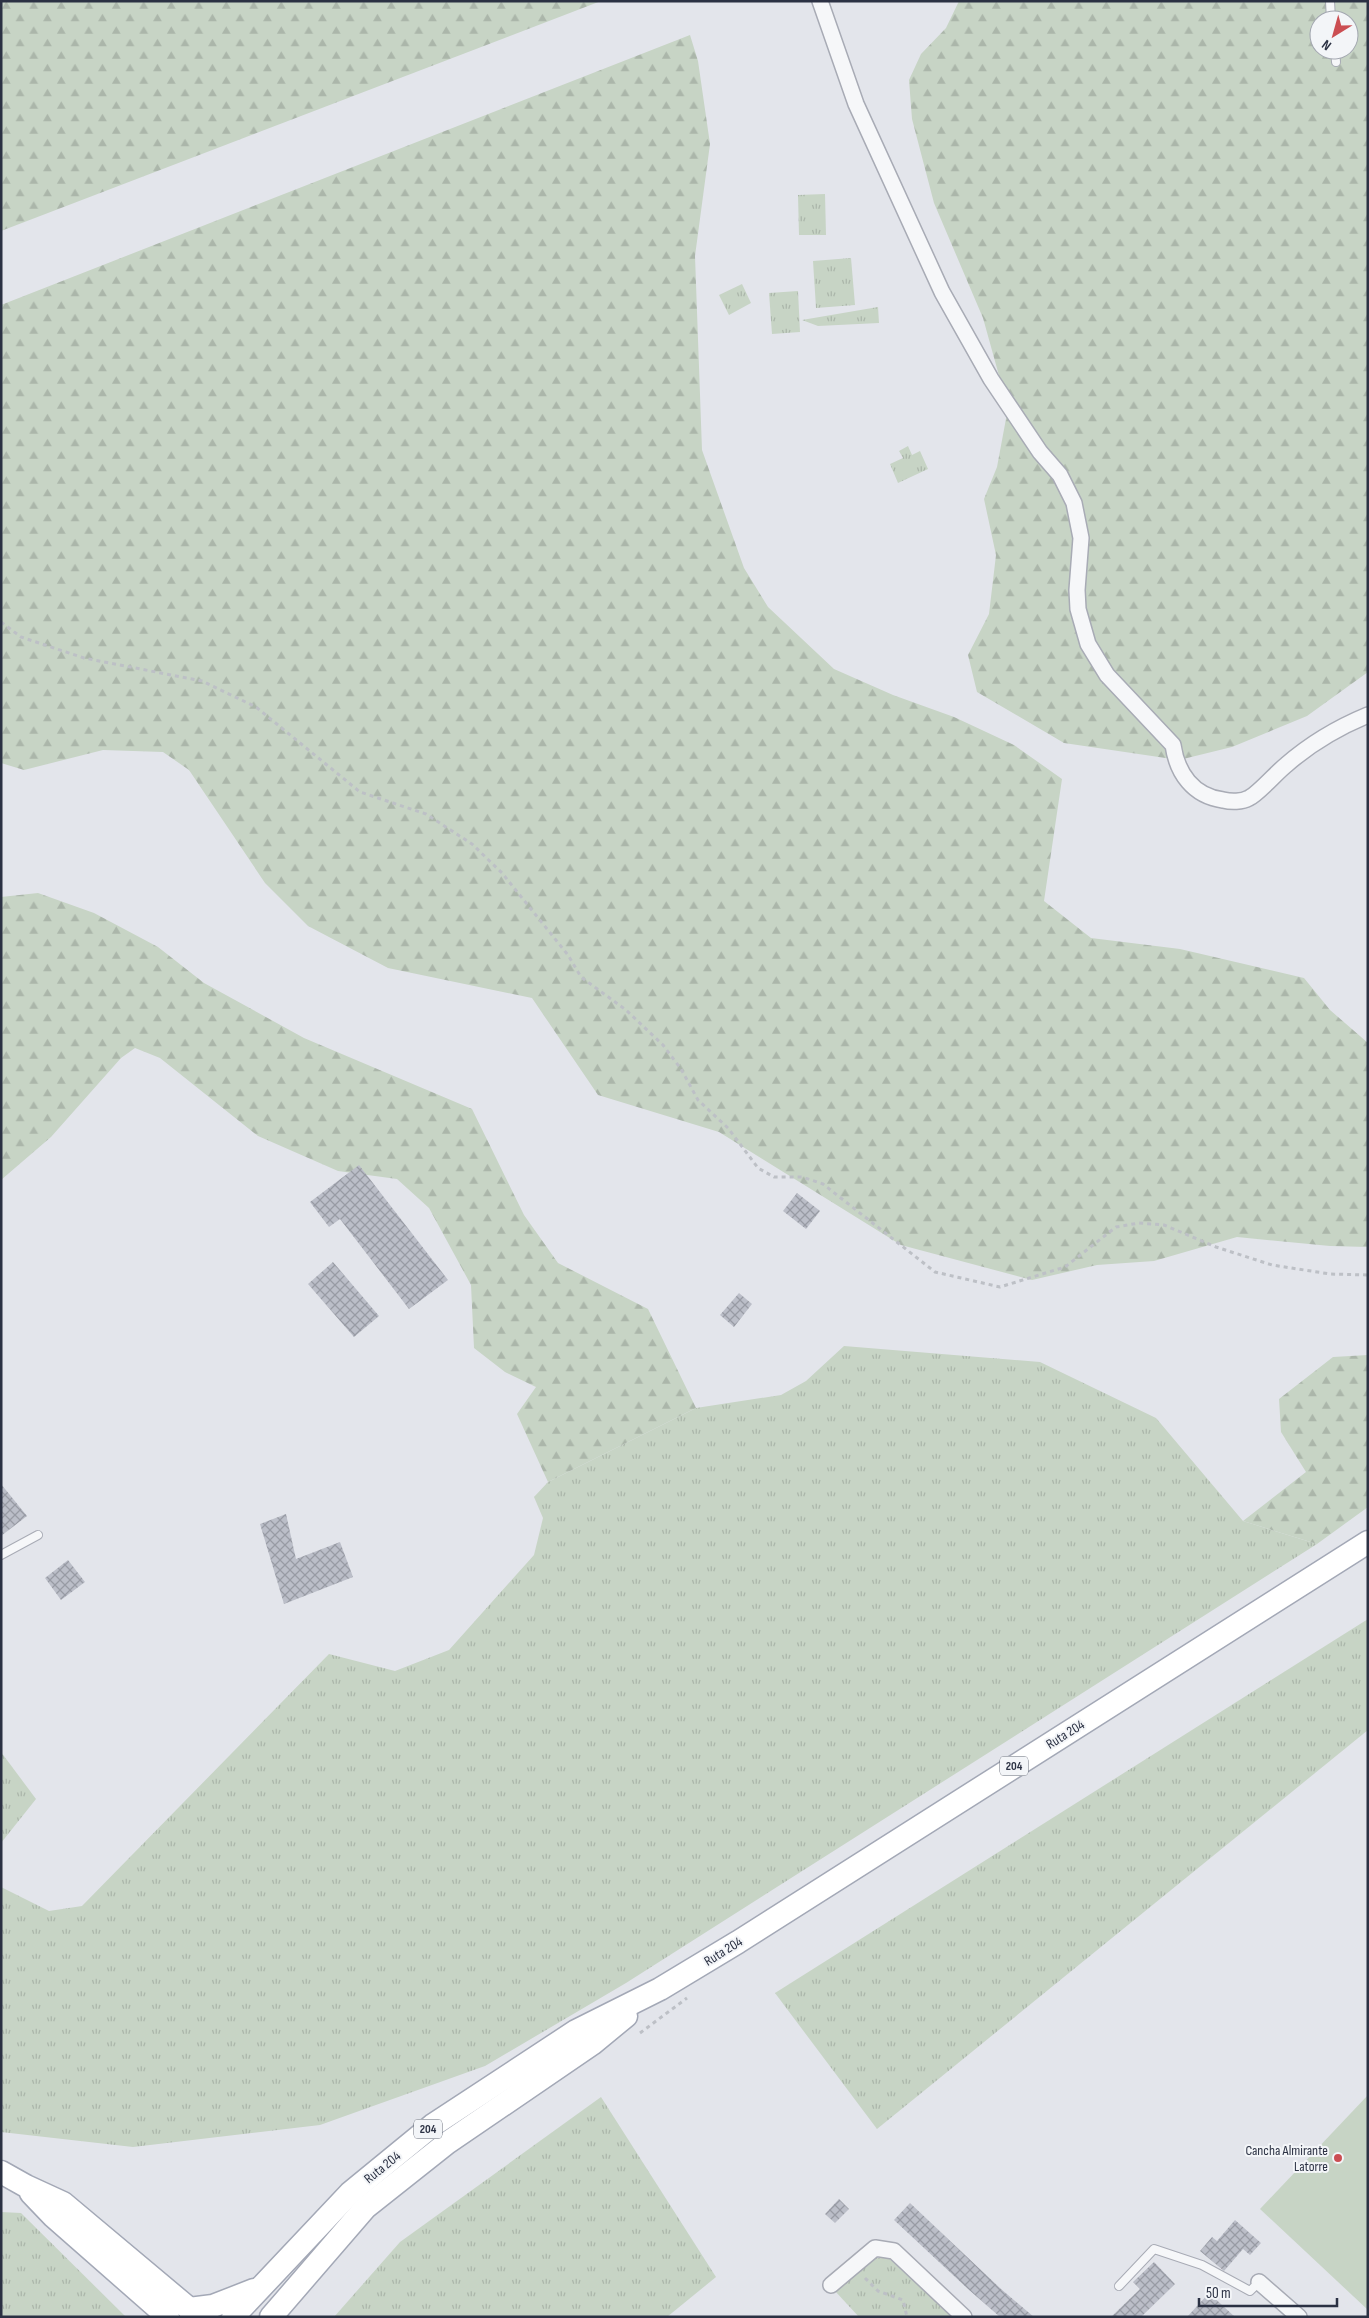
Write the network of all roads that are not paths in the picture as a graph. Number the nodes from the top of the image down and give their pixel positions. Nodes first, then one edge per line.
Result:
1 (821, 2) edge
2 (1368, 716) edge
3 (38, 1535) dead end
4 (1368, 1542) edge
5 (1, 1555) edge
6 (660, 1989) junction
7 (1, 2172) edge
8 (26, 2186) junction
9 (1259, 2282) joint
10 (831, 2284) dead end
11 (1119, 2286) dead end
12 (260, 2288) junction
13 (156, 2310) edge
14 (194, 2313) edge
15 (168, 2317) edge
16 (233, 2317) edge
17 (271, 2317) edge
18 (964, 2317) edge
19 (1299, 2317) edge

1 - 2 street
3 - 5 lane
4 - 6 main road, Ruta 204 / 204
6 - 12 main road, Ruta 204 / 204
6 - 17 main road, Ruta 204 / 204
7 - 8 main road
8 - 13 main road
8 - 14 main road
9 - 11 lane
9 - 19 street
10 - 18 street
12 - 14 main road
12 - 16 main road, Ruta 204 / 204
13 - 15 main road

